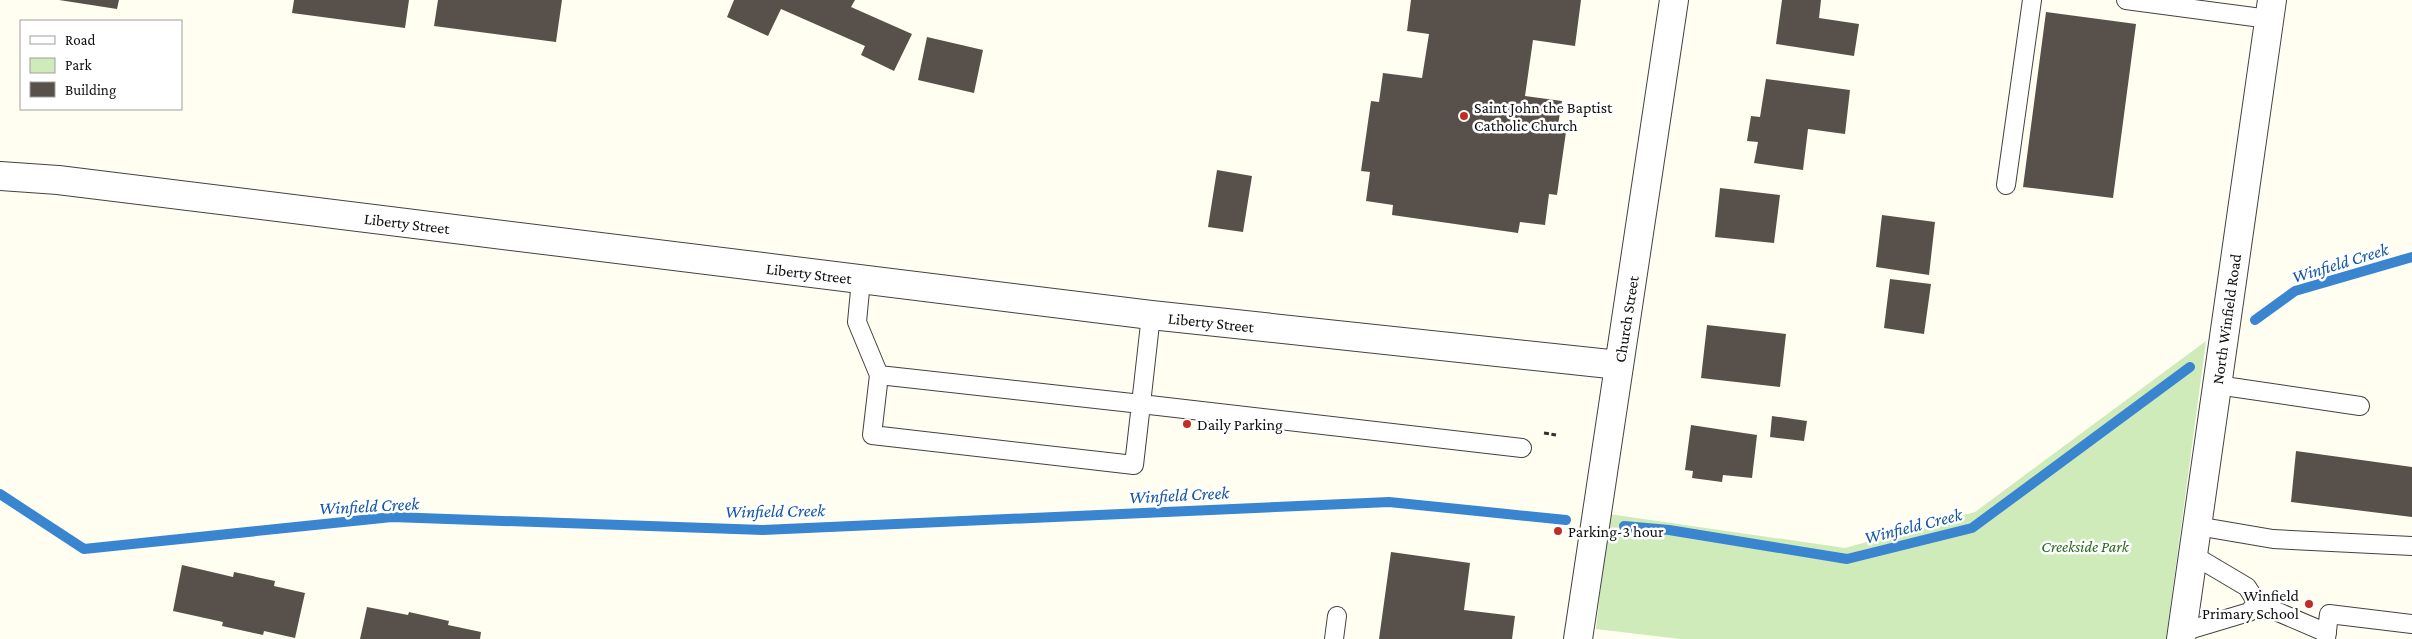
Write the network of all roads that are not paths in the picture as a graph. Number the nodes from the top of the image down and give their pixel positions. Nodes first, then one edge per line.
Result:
1 (1674, 0) edge
2 (2032, 0) edge
3 (2126, 0) edge
4 (2270, 10) edge
5 (0, 176) edge
6 (2006, 185) dead end
7 (862, 280) junction
8 (1151, 315) junction
9 (1619, 365) junction
10 (879, 374) junction
11 (2216, 385) junction
12 (1141, 404) junction
13 (2360, 406) dead end
14 (1522, 448) dead end
15 (2197, 526) junction
16 (2412, 546) edge
17 (2193, 554) junction
18 (2257, 604) junction
19 (1337, 616) dead end
20 (2412, 624) edge
21 (2181, 636) edge
22 (2327, 636) edge
23 (1334, 639) edge
24 (1578, 639) edge

1 - 9 street, Church Street
2 - 6 lane
3 - 4 lane
4 - 11 street, North Winfield Road
5 - 7 street, Liberty Street
7 - 8 street, Liberty Street
7 - 10 lane
8 - 9 street, Liberty Street
8 - 12 lane
9 - 24 street, Church Street
10 - 12 lane
10 - 12 lane
11 - 13 lane
11 - 15 street, North Winfield Road
12 - 14 lane
15 - 16 lane
15 - 17 street, North Winfield Road
17 - 18 lane
17 - 21 street, North Winfield Road
18 - 21 lane
18 - 22 lane
19 - 23 lane
20 - 22 lane

